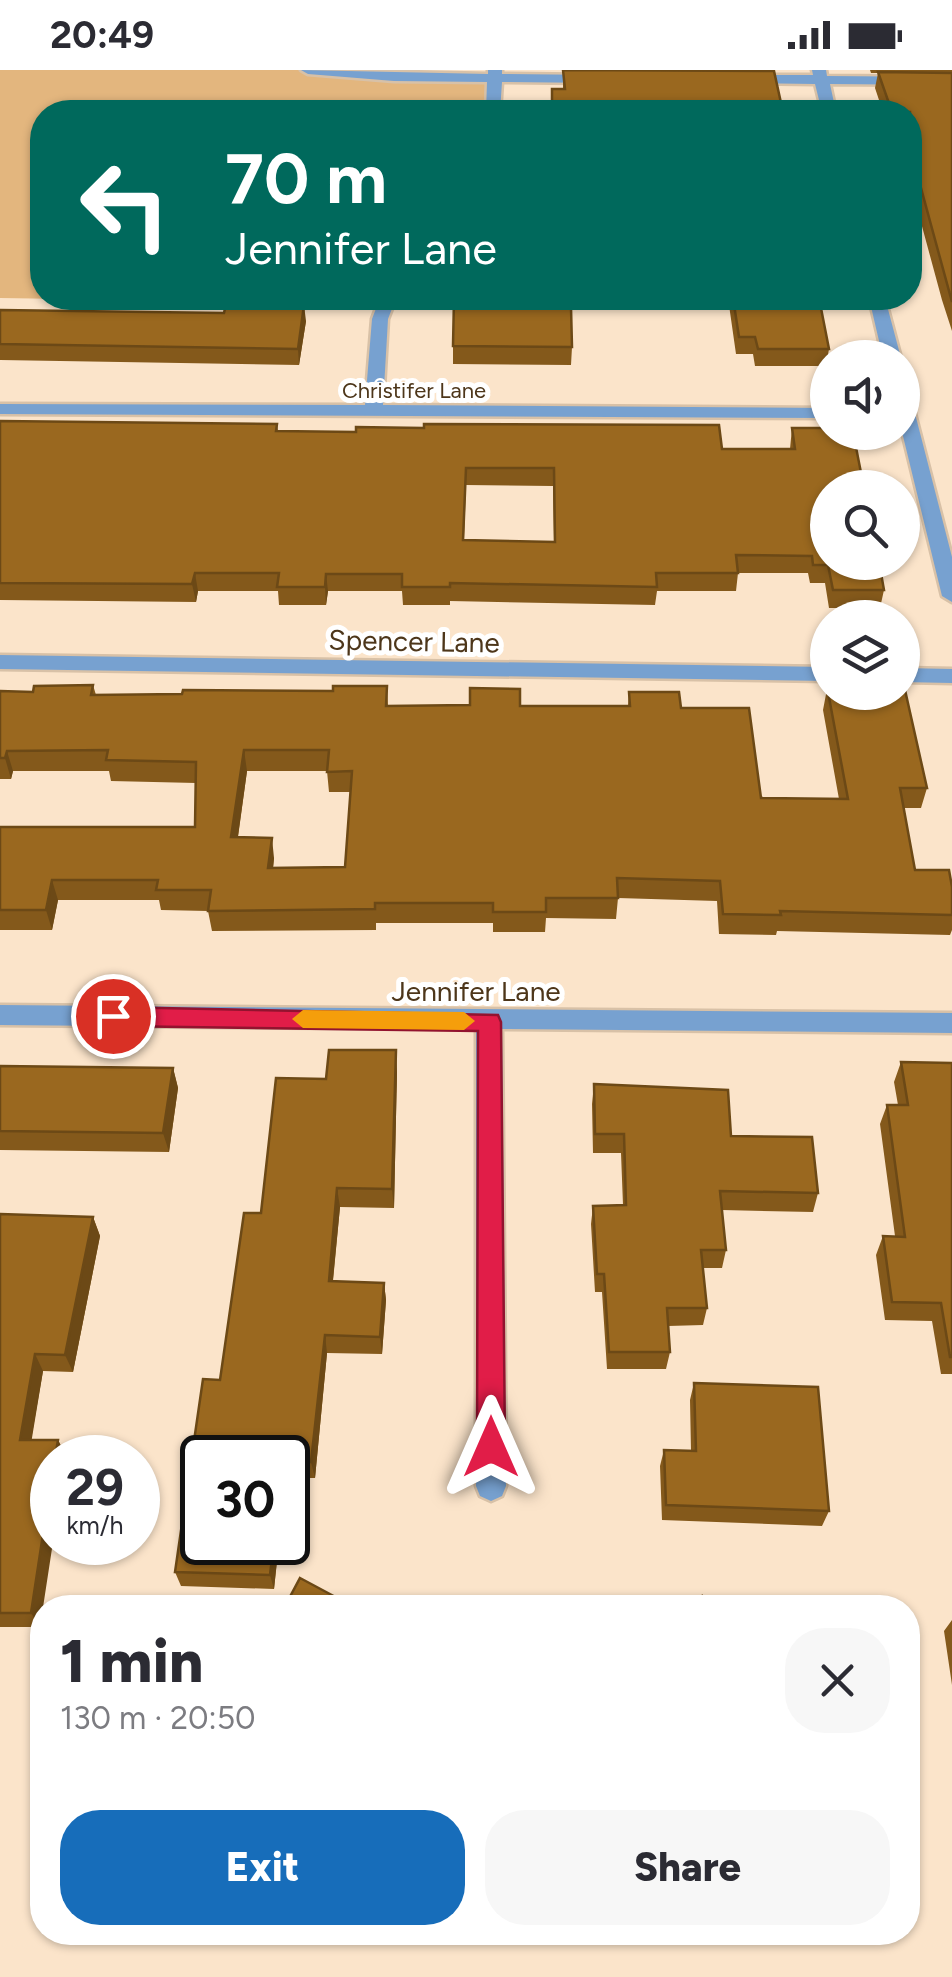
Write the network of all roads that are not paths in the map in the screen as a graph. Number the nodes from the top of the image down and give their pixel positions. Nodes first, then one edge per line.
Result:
1 (308, 70) edge
2 (495, 74) edge
3 (820, 75) edge
4 (610, 79) edge
5 (725, 80) edge
6 (952, 81) edge
7 (493, 100) edge
8 (826, 100) edge
9 (383, 310) edge
10 (880, 310) edge
11 (888, 340) edge
12 (0, 409) edge
13 (374, 412) junction
14 (810, 413) edge
15 (915, 450) edge
16 (952, 596) edge
17 (0, 662) edge
18 (810, 674) edge
19 (920, 675) edge
20 (952, 676) edge
21 (0, 1015) edge
22 (490, 1022) junction
23 (952, 1022) edge
24 (491, 1486) dead end

1 - 2 street
2 - 4 street
2 - 7 street
3 - 5 street
3 - 6 street
3 - 8 street
9 - 13 street
10 - 11 street
12 - 13 street, Christifer Lane
13 - 14 street, Christifer Lane
15 - 16 street
17 - 18 street, Spencer Lane
19 - 20 street
21 - 22 street, Jennifer Lane
22 - 23 street, Jennifer Lane
22 - 24 street

